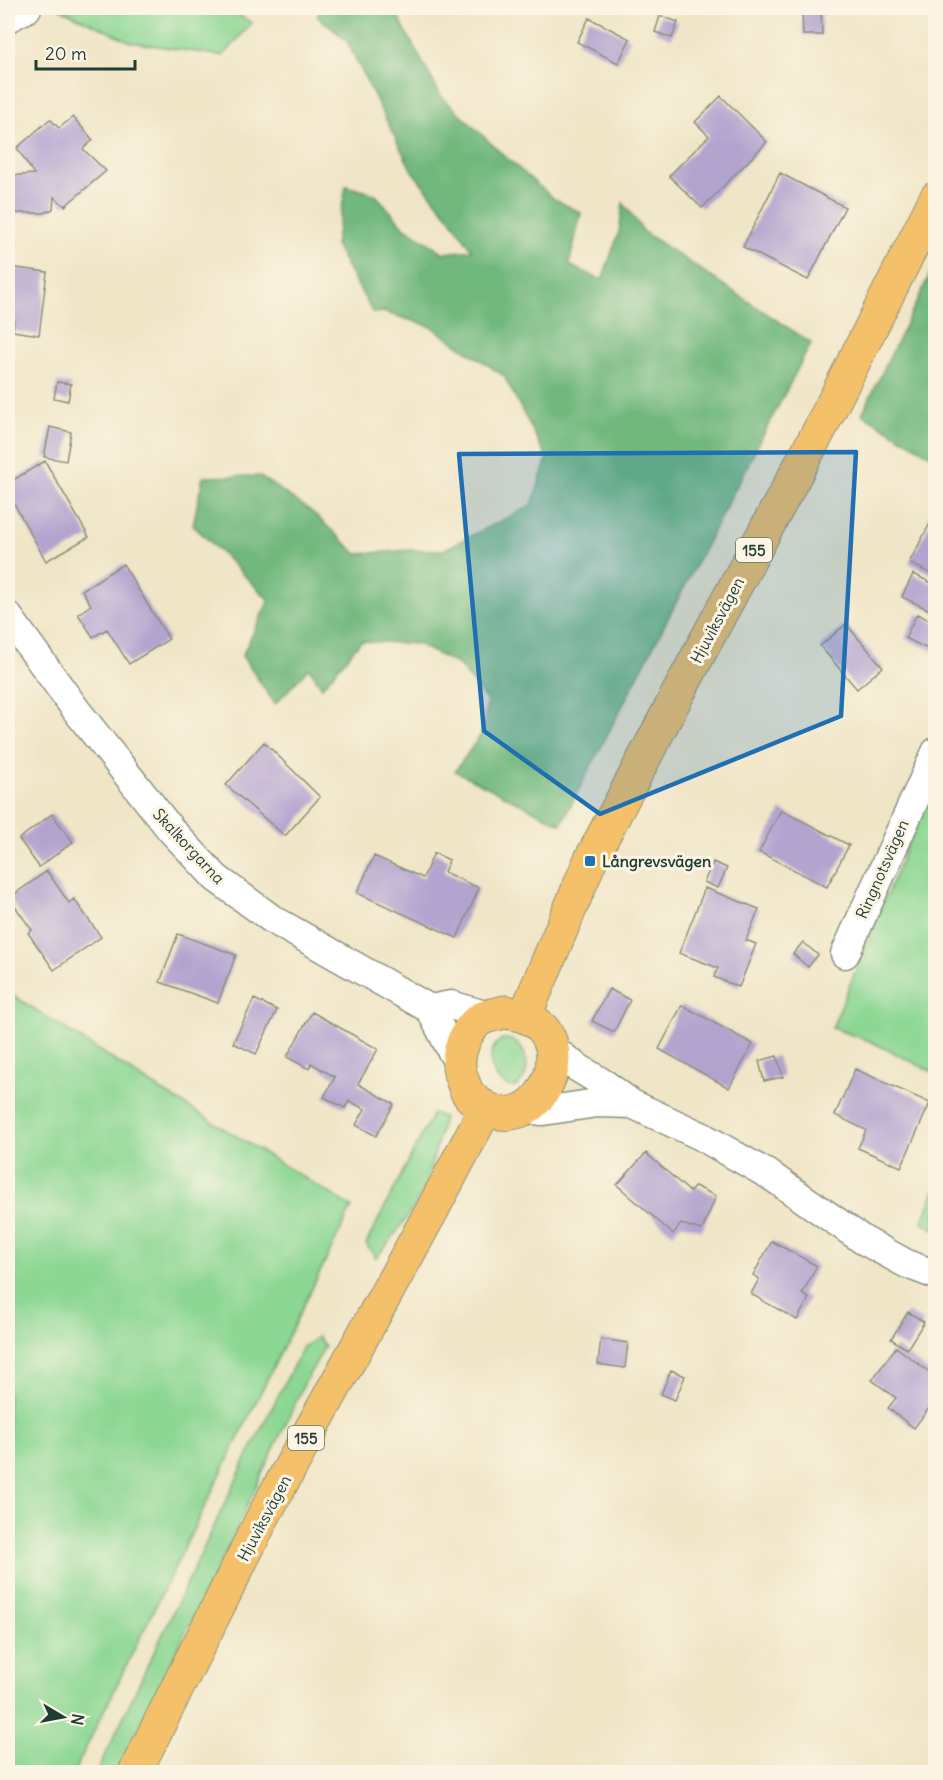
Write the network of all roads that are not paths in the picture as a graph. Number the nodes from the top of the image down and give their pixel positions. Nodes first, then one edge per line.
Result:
1 (27, 8) edge
2 (8, 18) edge
3 (936, 198) edge
4 (8, 616) edge
5 (936, 752) edge
6 (844, 954) dead end
7 (430, 1010) junction
8 (488, 1016) junction
9 (525, 1016) junction
10 (551, 1048) junction
11 (459, 1065) junction
12 (632, 1104) junction
13 (486, 1108) junction
14 (525, 1109) junction
15 (936, 1275) edge
16 (135, 1773) edge

1 - 2 street
3 - 9 main road, Hjuviksvägen / 155
4 - 7 street, Skalkorgarna
5 - 6 street, Ringnotsvägen
7 - 8 street
7 - 11 street
8 - 9 main road
8 - 11 main road
9 - 10 main road
10 - 12 street
10 - 14 main road
11 - 13 main road
12 - 14 street
12 - 15 street
13 - 14 main road
13 - 16 main road, Hjuviksvägen / 155

